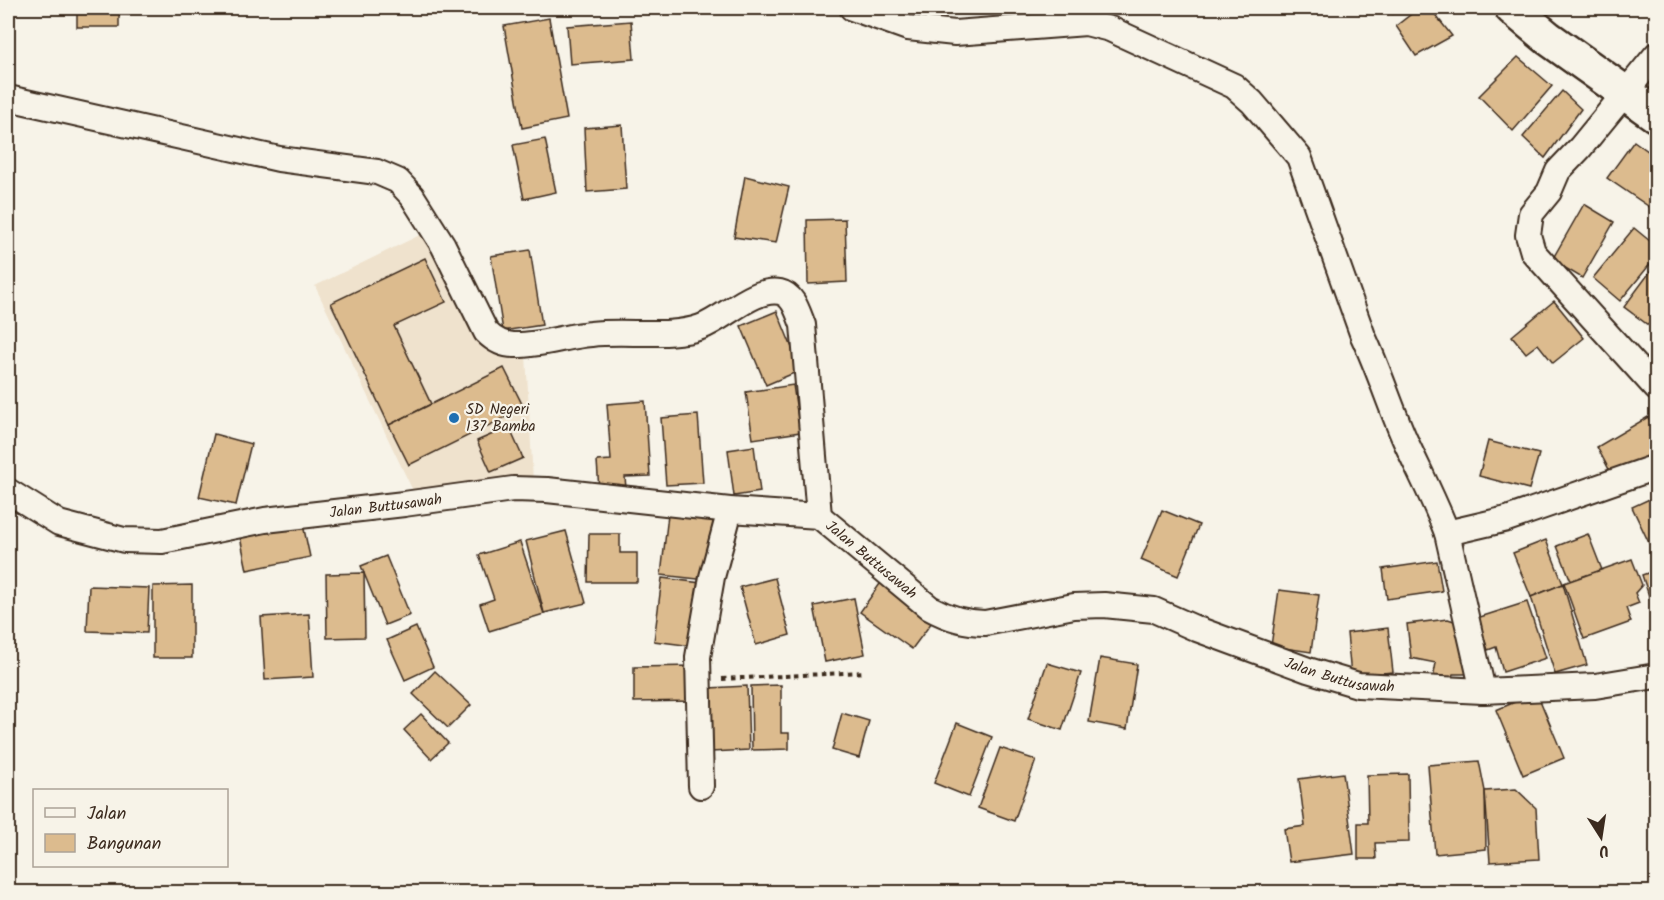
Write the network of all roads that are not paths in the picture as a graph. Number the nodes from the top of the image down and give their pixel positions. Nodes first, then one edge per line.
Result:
1 (852, 8) edge
2 (1512, 8) edge
3 (1656, 55) edge
4 (1626, 93) junction
5 (8, 98) edge
6 (1656, 115) edge
7 (1656, 388) edge
8 (1656, 467) edge
9 (8, 491) edge
10 (730, 510) junction
11 (819, 516) junction
12 (1447, 533) junction
13 (1656, 676) edge
14 (1483, 691) junction
15 (701, 786) dead end

1 - 12 street
2 - 4 highway
3 - 4 street
4 - 6 highway
4 - 7 street
5 - 11 street
8 - 12 street
9 - 10 street, Jalan Buttusawah
10 - 11 street, Jalan Buttusawah
10 - 15 street
11 - 14 street, Jalan Buttusawah
12 - 14 street
13 - 14 street, Jalan Buttusawah

